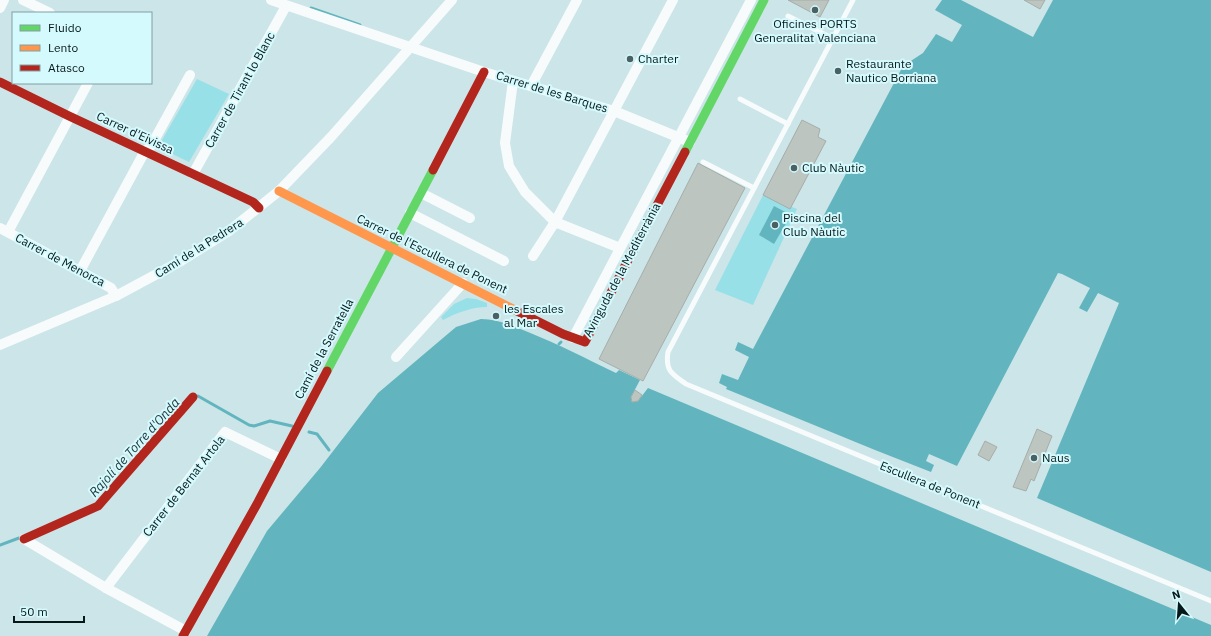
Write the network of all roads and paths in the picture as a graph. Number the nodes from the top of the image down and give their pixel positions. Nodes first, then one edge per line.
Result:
1 (4, 0) edge
2 (23, 0) edge
3 (271, 0) edge
4 (452, 0) edge
5 (577, 0) edge
6 (673, 0) edge
7 (751, 0) edge
8 (764, 0) edge
9 (852, 0) edge
10 (286, 6) junction
11 (0, 8) edge
12 (48, 12) edge
13 (788, 16) dead end
14 (832, 38) junction
15 (411, 48) junction
16 (484, 72) junction
17 (190, 76) dead end
18 (513, 81) junction
19 (0, 82) edge
20 (87, 84) edge
21 (531, 86) junction
22 (740, 99) dead end
23 (614, 111) junction
24 (70, 116) junction
25 (788, 124) junction
26 (679, 137) junction
27 (690, 142) junction
28 (145, 151) junction
29 (703, 162) dead end
30 (193, 174) junction
31 (754, 188) junction
32 (279, 191) junction
33 (421, 193) junction
34 (259, 208) junction
35 (410, 213) junction
36 (470, 218) dead end
37 (556, 222) junction
38 (4, 230) edge
39 (391, 248) junction
40 (620, 248) junction
41 (533, 256) dead end
42 (504, 261) dead end
43 (80, 271) junction
44 (463, 283) junction
45 (116, 296) junction
46 (573, 338) junction
47 (0, 345) edge
48 (396, 357) dead end
49 (193, 397) dead end
50 (281, 459) junction
51 (24, 539) joint
52 (106, 588) junction
53 (1211, 601) edge
54 (184, 634) edge

1 - 11 street
2 - 12 street
3 - 10 street, Carrer de les Barques
4 - 15 street, Camí de la Pedrera
5 - 21 street
6 - 23 street
7 - 26 street, Avinguda de la Mediterrània
8 - 27 street, Avinguda de la Mediterrània
9 - 14 lane
10 - 15 street, Carrer de les Barques
10 - 30 street, Carrer de Tirant lo Blanc
13 - 14 lane
14 - 25 lane
15 - 16 street, Carrer de les Barques
15 - 32 street, Camí de la Pedrera
16 - 18 street, Carrer de les Barques
16 - 33 street, Camí de la Serratella
17 - 28 street
18 - 21 street, Carrer de les Barques
18 - 37 street
19 - 24 street, Carrer d'Eivissa
20 - 24 street
21 - 23 street, Carrer de les Barques
22 - 25 lane
23 - 26 street, Carrer de les Barques
23 - 37 street
24 - 28 street, Carrer d'Eivissa
24 - 38 street
25 - 31 lane
26 - 27 street, Carrer de les Barques
26 - 40 street, Avinguda de la Mediterrània
27 - 46 street, Avinguda de la Mediterrània
28 - 30 street, Carrer d'Eivissa
28 - 43 street
29 - 31 lane
30 - 34 street, Carrer d'Eivissa
31 - 53 lane, Escullera de Ponent
32 - 34 street, Camí de la Pedrera
32 - 39 street, Carrer de l'Escullera de Ponent
33 - 35 street, Camí de la Serratella
33 - 36 street
34 - 45 street, Camí de la Pedrera
35 - 39 street, Camí de la Serratella
35 - 42 street
37 - 40 street
37 - 41 street
38 - 43 street, Carrer de Menorca
39 - 44 street, Carrer de l'Escullera de Ponent
39 - 50 street, Camí de la Serratella
40 - 46 street, Avinguda de la Mediterrània
43 - 45 street, Carrer de Menorca
44 - 46 street, Carrer de l'Escullera de Ponent
44 - 48 street
45 - 47 street, Camí de la Pedrera
49 - 51 street
50 - 52 street, Carrer de Bernat Artola
50 - 54 street, Camí de la Serratella
51 - 52 street
52 - 54 street

